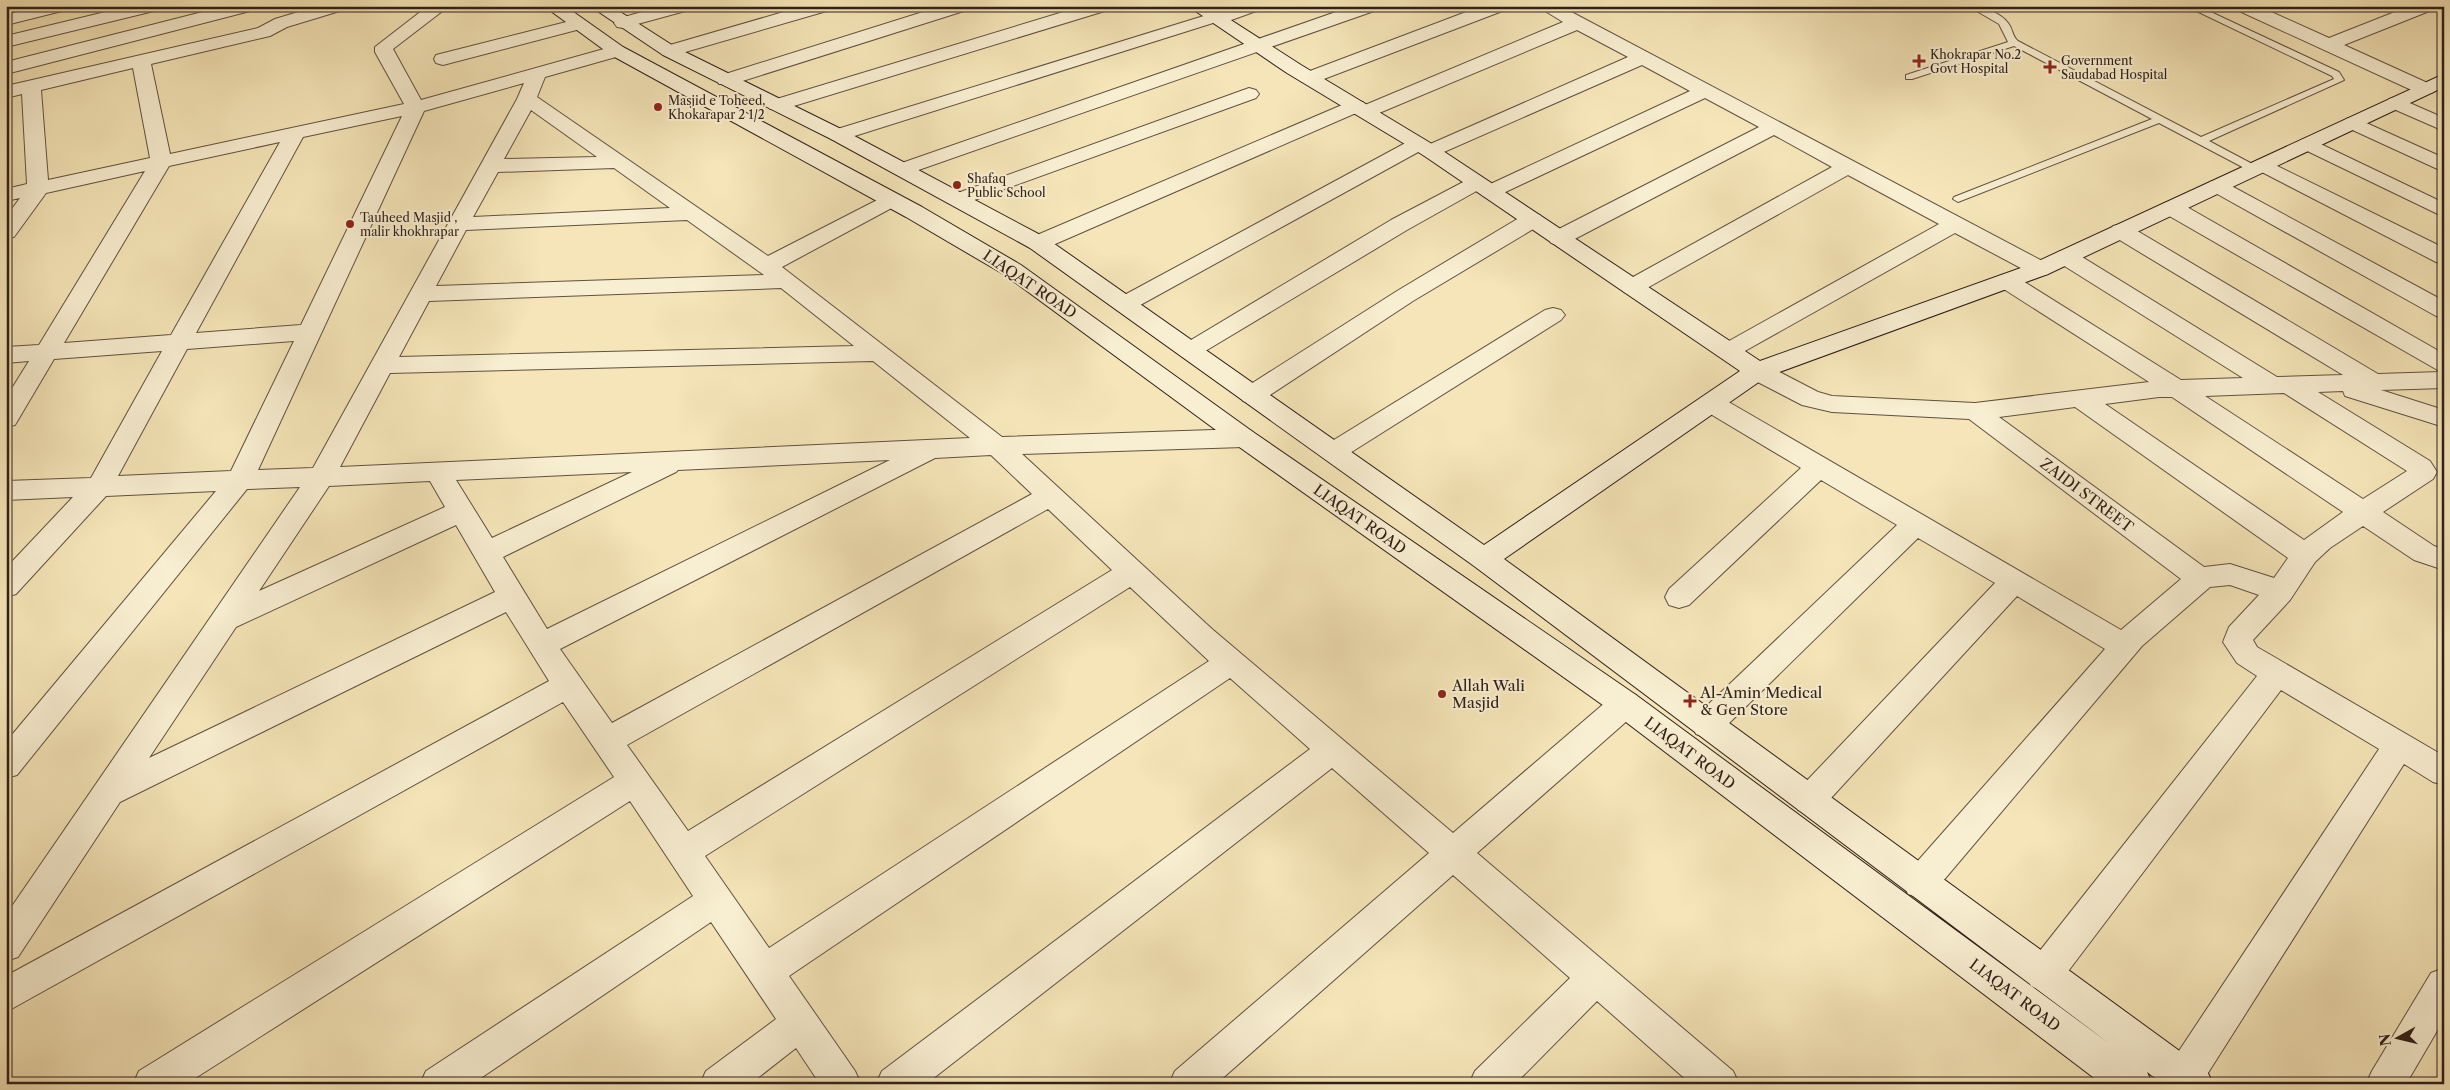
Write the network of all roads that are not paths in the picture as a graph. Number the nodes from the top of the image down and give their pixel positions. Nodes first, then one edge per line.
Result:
1 (60, 6) edge
2 (152, 6) edge
3 (248, 6) edge
4 (337, 6) edge
5 (440, 6) edge
6 (553, 6) edge
7 (599, 6) edge
8 (683, 6) edge
9 (824, 6) edge
10 (961, 6) edge
11 (1102, 6) edge
12 (1253, 6) edge
13 (1371, 6) edge
14 (1499, 6) edge
15 (1546, 6) edge
16 (1972, 6) edge
17 (2190, 6) edge
18 (2278, 6) edge
19 (2426, 6) edge
20 (2250, 10) edge
21 (1209, 14) edge
22 (6, 20) edge
23 (623, 23) junction
24 (1577, 23) junction
25 (578, 24) junction
26 (6, 42) edge
27 (2015, 43) junction
28 (2328, 45) junction
29 (1260, 47) junction
30 (616, 51) junction
31 (669, 51) junction
32 (1642, 58) junction
33 (443, 59) dead end
34 (141, 60) junction
35 (6, 68) edge
36 (537, 73) junction
37 (1909, 77) dead end
38 (1309, 78) junction
39 (726, 80) junction
40 (2437, 85) edge
41 (31, 86) junction
42 (1705, 91) junction
43 (6, 92) edge
44 (1249, 94) dead end
45 (527, 99) junction
46 (2396, 102) junction
47 (777, 105) junction
48 (416, 107) junction
49 (1361, 109) junction
50 (2160, 119) junction
51 (2353, 123) junction
52 (2444, 125) edge
53 (1774, 128) junction
54 (295, 133) junction
55 (838, 135) junction
56 (2201, 141) junction
57 (2308, 144) junction
58 (1424, 148) junction
59 (161, 162) junction
60 (618, 162) junction
61 (490, 166) junction
62 (1847, 166) junction
63 (2444, 166) edge
64 (2259, 167) junction
65 (903, 169) junction
66 (2217, 186) junction
67 (1484, 187) junction
68 (38, 189) junction
69 (6, 195) edge
70 (959, 199) junction
71 (1958, 199) dead end
72 (892, 200) junction
73 (2172, 208) junction
74 (2444, 211) edge
75 (692, 213) junction
76 (1532, 220) junction
77 (10, 222) edge
78 (459, 224) junction
79 (1955, 224) junction
80 (2121, 231) junction
81 (1559, 238) junction
82 (1038, 243) junction
83 (2066, 257) junction
84 (2444, 257) edge
85 (2040, 269) junction
86 (776, 273) junction
87 (2007, 281) junction
88 (1632, 287) junction
89 (421, 294) junction
90 (1124, 304) junction
91 (2444, 310) edge
92 (1553, 315) dead end
93 (310, 332) junction
94 (179, 342) junction
95 (1189, 351) junction
96 (46, 352) junction
97 (1728, 352) junction
98 (876, 353) junction
99 (6, 355) edge
100 (382, 365) junction
101 (2444, 365) edge
102 (1757, 371) junction
103 (2444, 380) edge
104 (2331, 382) junction
105 (2373, 382) junction
106 (2280, 384) junction
107 (2176, 388) junction
108 (1252, 395) junction
109 (2079, 398) junction
110 (1711, 403) junction
111 (1975, 410) junction
112 (6, 419) edge
113 (2444, 419) edge
114 (1244, 438) junction
115 (997, 446) junction
116 (935, 449) junction
117 (1333, 452) junction
118 (678, 461) junction
119 (1820, 466) junction
120 (438, 472) junction
121 (322, 477) junction
122 (240, 480) junction
123 (99, 487) junction
124 (6, 491) edge
125 (1051, 496) junction
126 (461, 511) junction
127 (2363, 512) junction
128 (1916, 522) junction
129 (486, 553) junction
130 (2305, 555) junction
131 (1484, 559) junction
132 (2444, 560) edge
133 (1132, 572) junction
134 (2200, 578) junction
135 (2015, 580) junction
136 (6, 586) edge
137 (2280, 592) junction
138 (512, 596) junction
139 (1679, 597) dead end
140 (226, 619) junction
141 (541, 645) junction
142 (2124, 646) junction
143 (1230, 662) junction
144 (2277, 672) junction
145 (568, 685) junction
146 (1625, 704) junction
147 (1706, 725) junction
148 (607, 741) junction
149 (2399, 746) junction
150 (1332, 750) junction
151 (6, 765) edge
152 (2444, 772) edge
153 (634, 781) junction
154 (109, 792) junction
155 (1809, 800) junction
156 (683, 852) junction
157 (1453, 854) junction
158 (1920, 883) junction
159 (716, 900) junction
160 (6, 945) edge
161 (765, 971) junction
162 (2044, 974) junction
163 (1595, 978) junction
164 (2444, 985) edge
165 (6, 996) edge
166 (800, 1023) junction
167 (2189, 1080) edge
168 (152, 1084) edge
169 (439, 1084) edge
170 (719, 1084) edge
171 (842, 1084) edge
172 (895, 1084) edge
173 (1188, 1084) edge
174 (1488, 1084) edge
175 (1720, 1084) edge
176 (2133, 1084) edge
177 (2385, 1084) edge

1 - 22 street
2 - 26 street
3 - 35 street
4 - 34 street
5 - 48 street
6 - 25 street, LIAQAT ROAD
7 - 23 street
8 - 23 street
9 - 31 street
10 - 39 street
11 - 47 street
12 - 21 street
13 - 29 street
14 - 38 street
15 - 24 street
16 - 27 lane
17 - 56 lane
18 - 20 street
19 - 28 street
20 - 28 street
21 - 29 street
21 - 55 street
23 - 31 street
24 - 32 street
24 - 49 street
25 - 30 street, LIAQAT ROAD
25 - 33 street
27 - 37 lane
27 - 50 lane
28 - 40 street
29 - 38 street
29 - 65 street
30 - 36 street
30 - 72 street, LIAQAT ROAD
31 - 39 street
32 - 42 street
32 - 58 street
34 - 41 street
34 - 59 street
36 - 45 street
36 - 48 street
38 - 49 street
39 - 47 street
40 - 46 street
41 - 43 street
41 - 68 street
42 - 53 street
42 - 67 street
44 - 70 street
45 - 60 street
45 - 61 street
46 - 51 street
46 - 52 street
47 - 55 street
48 - 54 street
48 - 93 street
49 - 58 street
49 - 82 street
50 - 56 lane
50 - 71 lane
51 - 57 street
51 - 63 street
53 - 62 street
53 - 81 street
54 - 59 street
54 - 94 street
55 - 65 street
56 - 64 lane
57 - 64 street
57 - 74 street
58 - 67 street
58 - 90 street
59 - 68 street
59 - 96 street
60 - 61 street
60 - 75 street
61 - 78 street
62 - 79 street
62 - 88 street
64 - 66 street
64 - 84 street
65 - 70 street
66 - 73 street
66 - 91 street
67 - 76 street
67 - 95 street
68 - 69 street
68 - 77 street
70 - 82 street
72 - 86 street
72 - 114 street, LIAQAT ROAD
73 - 80 street
73 - 101 street
75 - 78 street
75 - 86 street
76 - 81 street
76 - 108 street
78 - 89 street
79 - 85 street
79 - 97 street
80 - 83 street
80 - 105 street
81 - 88 street
82 - 90 street
83 - 85 street
83 - 106 street
85 - 87 street
86 - 89 street
86 - 98 street
87 - 102 street
87 - 107 street
88 - 97 street
89 - 100 street
90 - 95 street
92 - 117 street
93 - 94 street
93 - 122 street
94 - 96 street
94 - 123 street
95 - 108 street
96 - 99 street
96 - 112 street
97 - 102 street
98 - 100 street
98 - 115 street
100 - 121 street
102 - 110 street
102 - 111 street
103 - 105 street
104 - 105 street
104 - 106 street
104 - 113 street
106 - 107 street
106 - 127 street
107 - 109 street
107 - 127 street
108 - 117 street
109 - 111 street
109 - 130 street
110 - 119 street
110 - 131 street
111 - 134 street, ZAIDI STREET
114 - 115 street
114 - 146 street, LIAQAT ROAD
115 - 116 street
115 - 125 street
116 - 118 street
116 - 141 street
117 - 131 street
118 - 120 street
118 - 129 street
119 - 128 street
119 - 139 street
120 - 121 street
120 - 126 street
121 - 122 street
121 - 140 street
122 - 123 street
122 - 151 street
123 - 124 street
123 - 136 street
125 - 133 street
125 - 148 street
126 - 129 street
126 - 140 street
127 - 130 street
127 - 132 street
128 - 135 street
128 - 147 street
129 - 138 street
130 - 137 street
131 - 147 street
133 - 143 street
133 - 156 street
134 - 137 street
134 - 142 street
135 - 142 street
135 - 155 street
137 - 144 street
138 - 141 street
138 - 154 street
140 - 154 street
141 - 145 street
142 - 158 street
143 - 150 street
143 - 161 street
144 - 149 street
144 - 162 street
145 - 148 street
145 - 165 street
146 - 157 street
146 - 176 street, LIAQAT ROAD
147 - 155 street
148 - 153 street
149 - 152 street
149 - 167 street
150 - 157 street
150 - 172 street
153 - 156 street
153 - 168 street
154 - 160 street
155 - 158 street
156 - 159 street
157 - 163 street
157 - 173 street
158 - 162 street
159 - 161 street
159 - 169 street
161 - 166 street
162 - 167 street
163 - 174 street
163 - 175 street
164 - 177 street
166 - 170 street
166 - 171 street

